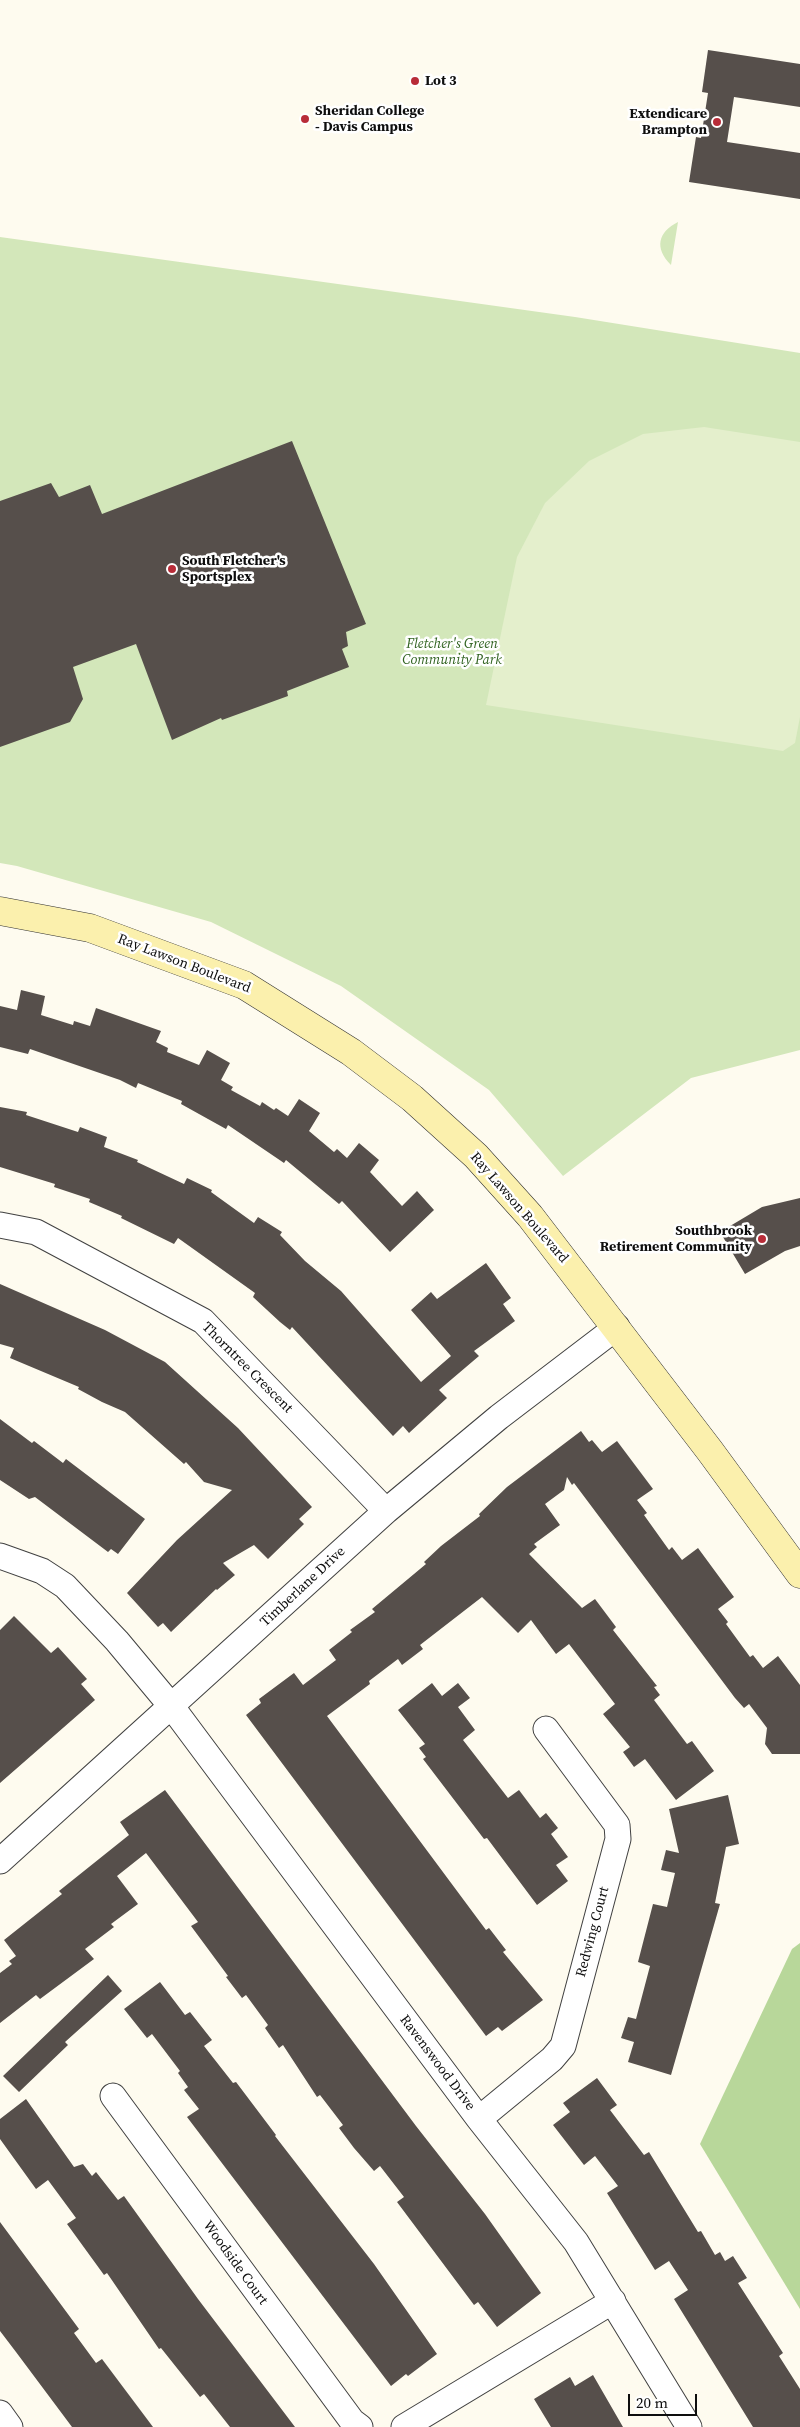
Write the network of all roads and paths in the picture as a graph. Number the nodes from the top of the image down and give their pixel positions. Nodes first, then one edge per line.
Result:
1 (0, 911) edge
2 (0, 1225) edge
3 (616, 1327) junction
4 (386, 1511) junction
5 (0, 1556) edge
6 (800, 1574) edge
7 (172, 1707) junction
8 (546, 1729) dead end
9 (0, 1860) edge
10 (113, 2096) dead end
11 (479, 2119) junction
12 (613, 2301) junction
13 (0, 2413) edge
14 (10, 2427) edge
15 (360, 2427) edge
16 (404, 2427) edge
17 (689, 2427) edge

1 - 3 street, Ray Lawson Boulevard
2 - 4 street, Thorntree Crescent
3 - 4 street, Timberlane Drive
3 - 6 street, Ray Lawson Boulevard
4 - 7 street, Timberlane Drive
5 - 7 street
7 - 9 street, Timberlane Drive
7 - 11 street, Ravenswood Drive
8 - 11 street, Redwing Court
10 - 15 street, Woodside Court
11 - 12 street, Ravenswood Drive
12 - 16 street
12 - 17 street, Ravenswood Drive
13 - 14 street

